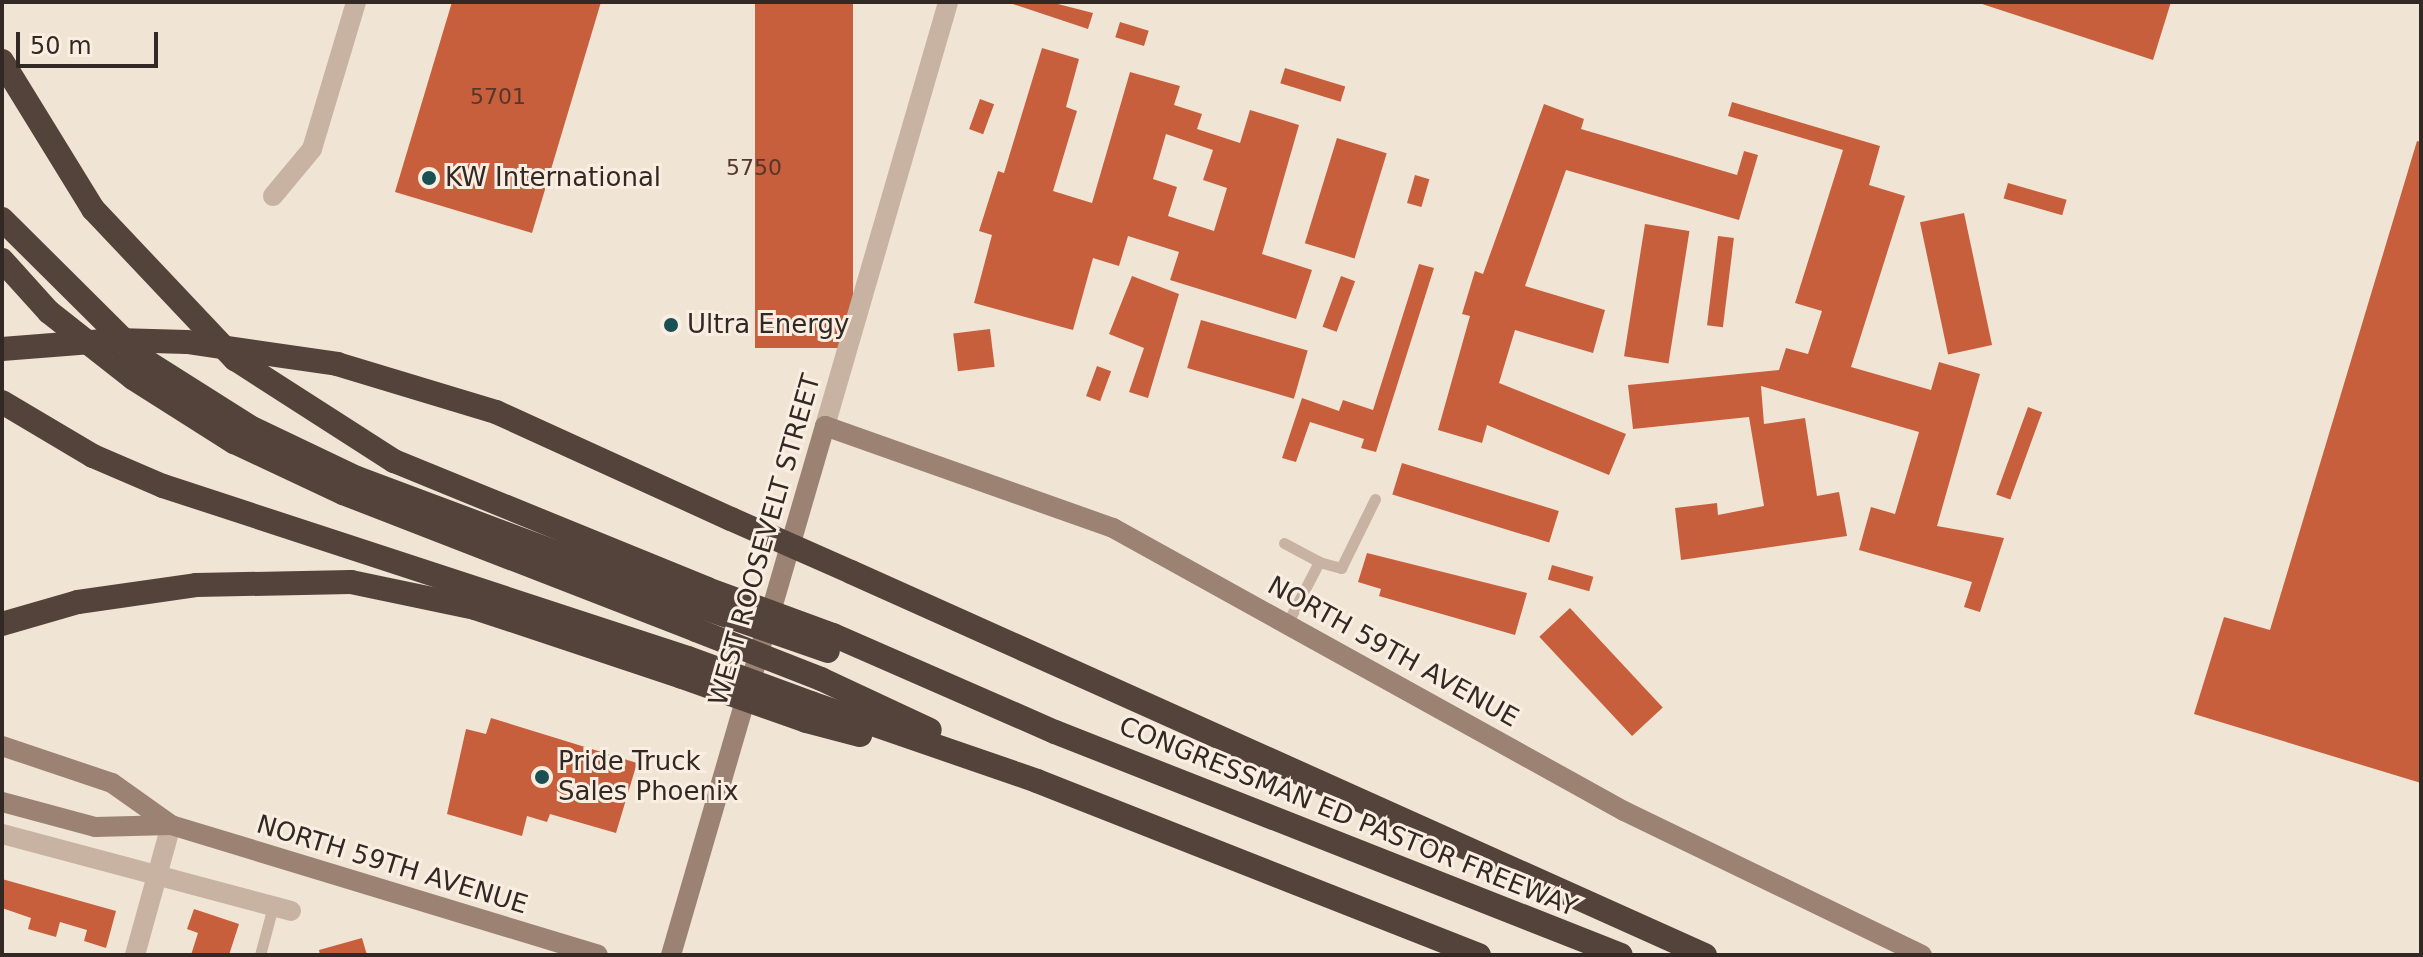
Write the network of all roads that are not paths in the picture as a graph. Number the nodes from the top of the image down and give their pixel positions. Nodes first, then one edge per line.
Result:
1 (356, 2) edge
2 (948, 2) edge
3 (2, 61) edge
4 (273, 196) dead end
5 (2, 219) edge
6 (2, 260) edge
7 (2, 349) edge
8 (2, 402) edge
9 (825, 426) junction
10 (1375, 499) dead end
11 (1284, 543) dead end
12 (1319, 562) junction
13 (702, 609) junction
14 (1288, 622) junction
15 (2, 624) edge
16 (685, 668) junction
17 (2, 746) edge
18 (1037, 781) junction
19 (2, 802) edge
20 (171, 825) junction
21 (2, 834) edge
22 (157, 875) junction
23 (282, 908) joint
24 (135, 955) edge
25 (260, 955) edge
26 (598, 955) edge
27 (671, 955) edge
28 (1479, 955) edge
29 (1621, 955) edge
30 (1705, 955) edge
31 (1922, 955) edge

1 - 4 street
2 - 9 street, WEST ROOSEVELT STREET
3 - 13 highway
5 - 13 highway
6 - 13 highway
7 - 30 highway, bridge
8 - 16 highway
9 - 14 main road, NORTH 59TH AVENUE
9 - 27 main road, WEST ROOSEVELT STREET
10 - 12 lane
11 - 12 lane
12 - 14 lane
13 - 18 highway, bridge
13 - 29 highway, CONGRESSMAN ED PASTOR FREEWAY, bridge
14 - 31 main road, NORTH 59TH AVENUE
15 - 16 highway
16 - 18 highway, bridge
17 - 20 main road, NORTH 59TH AVENUE
18 - 28 highway
19 - 20 main road, NORTH 59TH AVENUE
20 - 22 street
20 - 26 main road, NORTH 59TH AVENUE
21 - 22 street
22 - 23 street
22 - 24 street
23 - 25 lane

